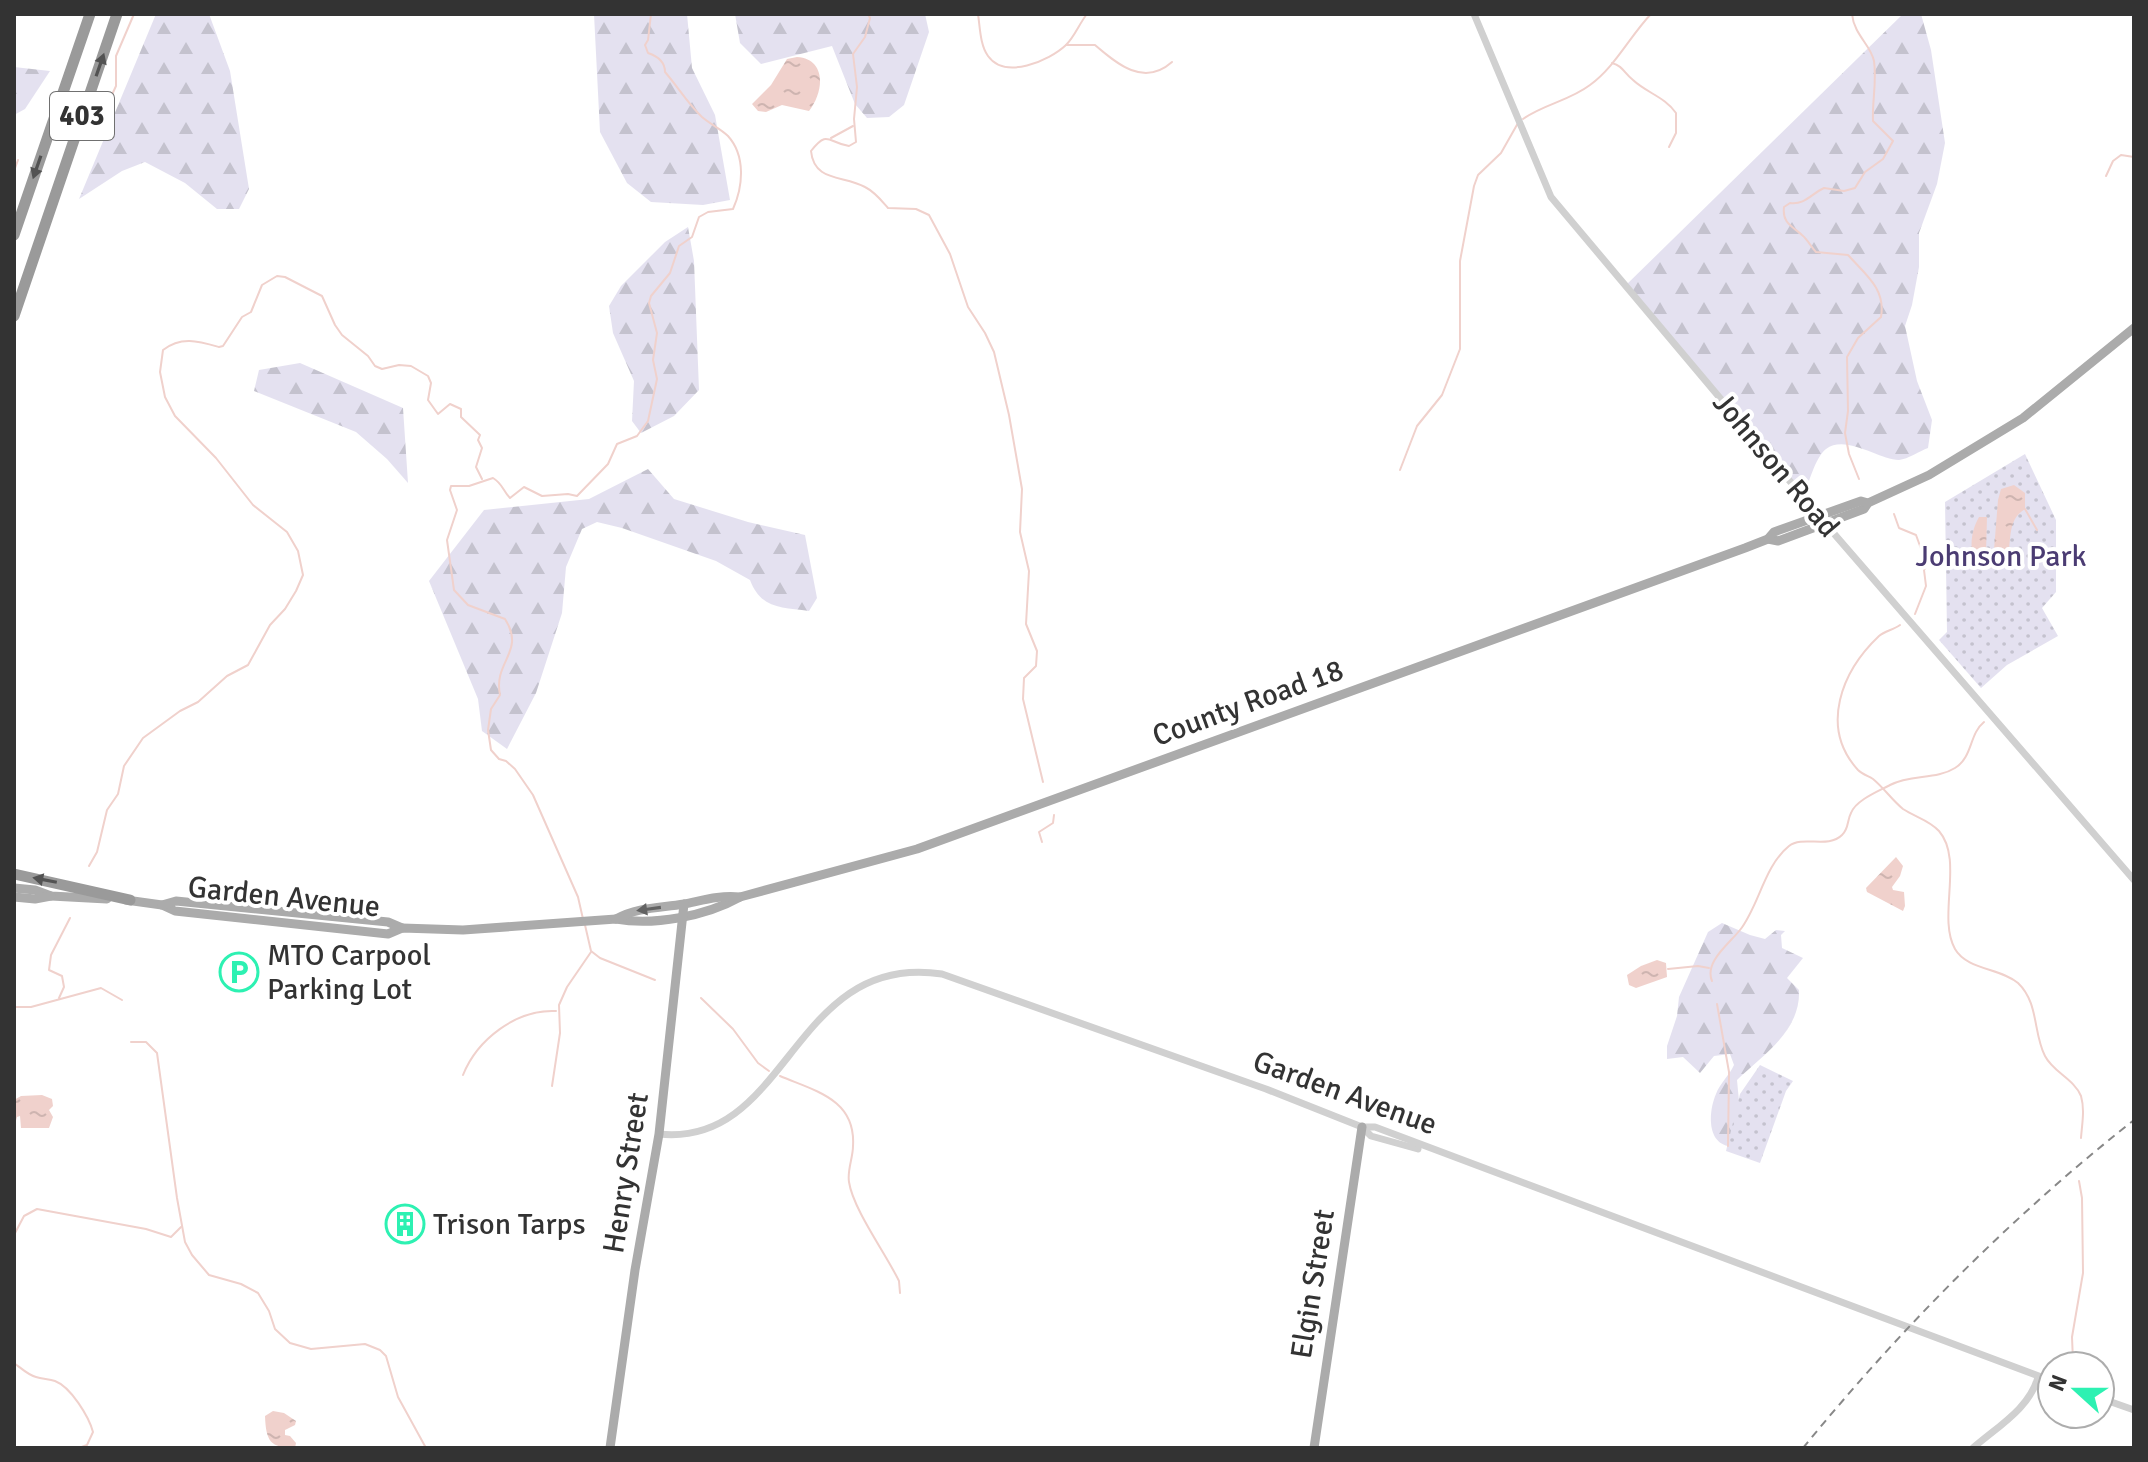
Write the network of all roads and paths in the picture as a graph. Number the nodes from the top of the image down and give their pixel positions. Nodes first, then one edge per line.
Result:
1 (90, 14) edge
2 (117, 14) edge
3 (1474, 14) edge
4 (14, 235) edge
5 (14, 316) edge
6 (2134, 328) edge
7 (1822, 520) junction
8 (14, 874) edge
9 (2134, 880) edge
10 (14, 888) edge
11 (51, 896) junction
12 (14, 897) edge
13 (740, 897) junction
14 (130, 900) junction
15 (684, 904) junction
16 (682, 916) junction
17 (616, 919) junction
18 (1362, 1127) junction
19 (659, 1134) junction
20 (2036, 1376) edge
21 (2036, 1386) edge
22 (610, 1448) edge
23 (1314, 1448) edge
24 (1973, 1448) edge

1 -> 4 highway, 403
5 -> 2 highway, 403
3 - 7 street, Johnson Road
6 - 7 main road, County Road 18
7 - 9 street, Johnson Road
7 - 13 main road, County Road 18
14 -> 8 highway
10 - 11 main road, Garden Avenue
11 - 12 main road, Garden Avenue
11 - 14 main road, Garden Avenue
13 - 15 main road, County Road 18
13 - 16 main road, County Road 18
14 - 17 main road, Garden Avenue
15 - 16 main road, Henry Street
15 -> 17 main road, Garden Avenue
16 - 17 main road, Garden Avenue
16 - 19 main road, Henry Street
18 - 19 street, Garden Avenue
18 - 20 street, Garden Avenue
18 - 23 main road, Elgin Street
19 - 22 main road, Henry Street
21 - 24 street

